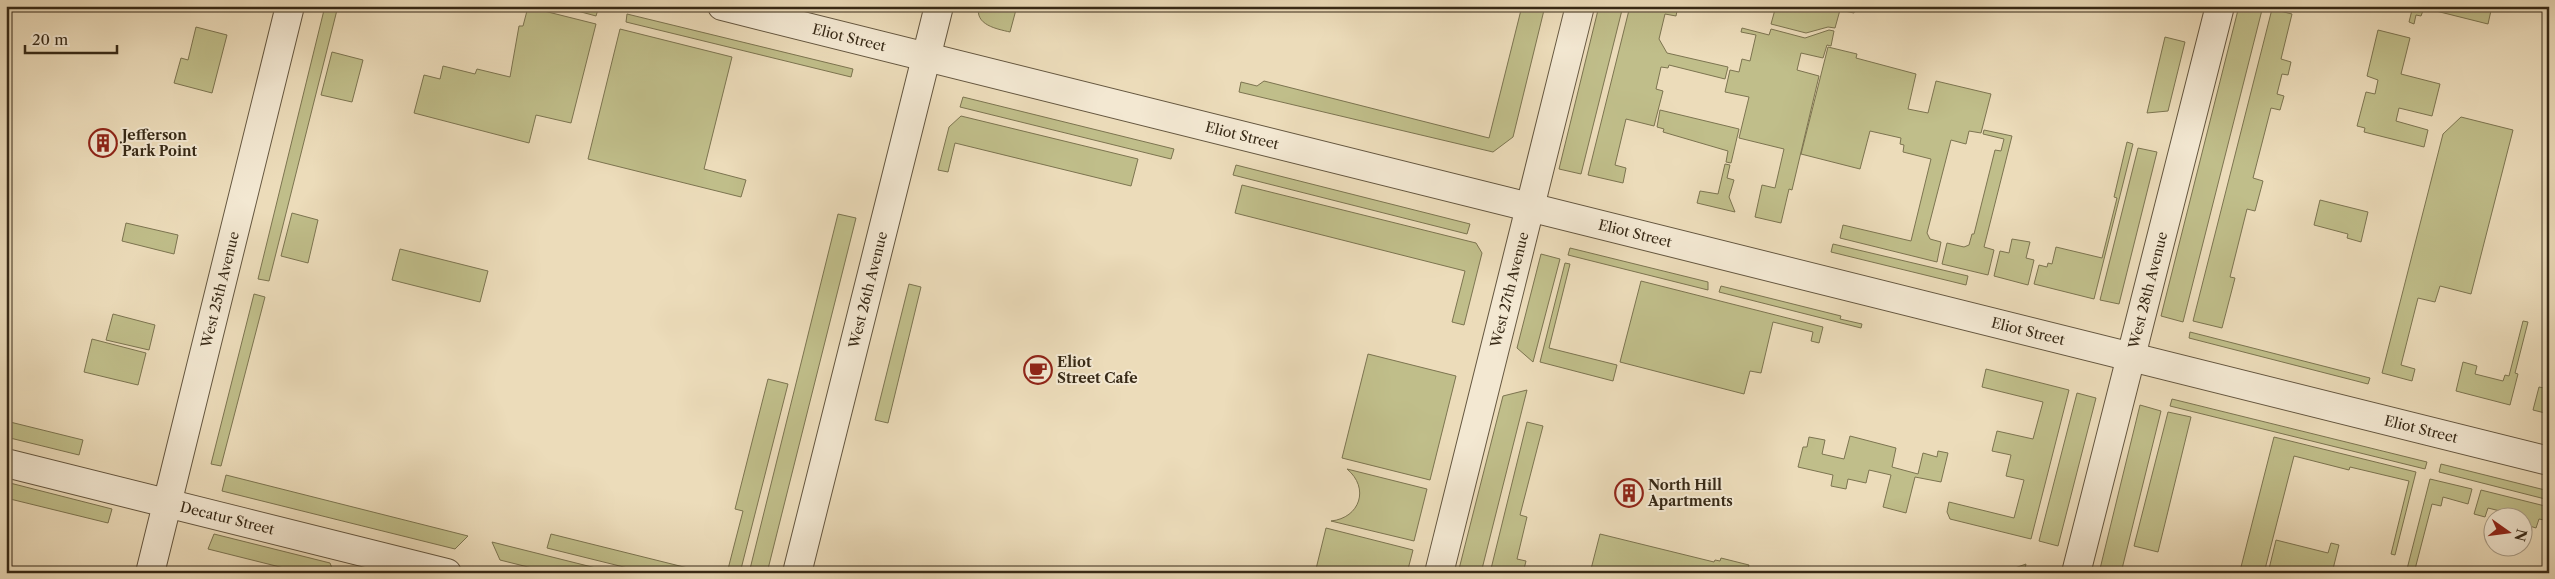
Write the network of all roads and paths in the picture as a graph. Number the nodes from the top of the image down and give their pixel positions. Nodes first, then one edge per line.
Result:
1 (290, 6) edge
2 (722, 6) edge
3 (940, 6) edge
4 (1580, 6) edge
5 (2220, 6) edge
6 (927, 57) junction
7 (1530, 207) junction
8 (2131, 357) junction
9 (2549, 461) edge
10 (6, 463) edge
11 (167, 503) junction
12 (150, 573) edge
13 (447, 573) edge
14 (797, 573) edge
15 (1439, 573) edge
16 (2076, 573) edge

1 - 11 street, West 25th Avenue
2 - 6 street, Eliot Street
3 - 6 street, West 26th Avenue
4 - 7 street, West 27th Avenue
5 - 8 street, West 28th Avenue
6 - 7 street, Eliot Street
6 - 14 street, West 26th Avenue
7 - 8 street, Eliot Street
7 - 15 street, West 27th Avenue
8 - 9 street, Eliot Street
8 - 16 street, West 28th Avenue
10 - 11 street, Decatur Street
11 - 12 street, West 25th Avenue
11 - 13 street, Decatur Street

